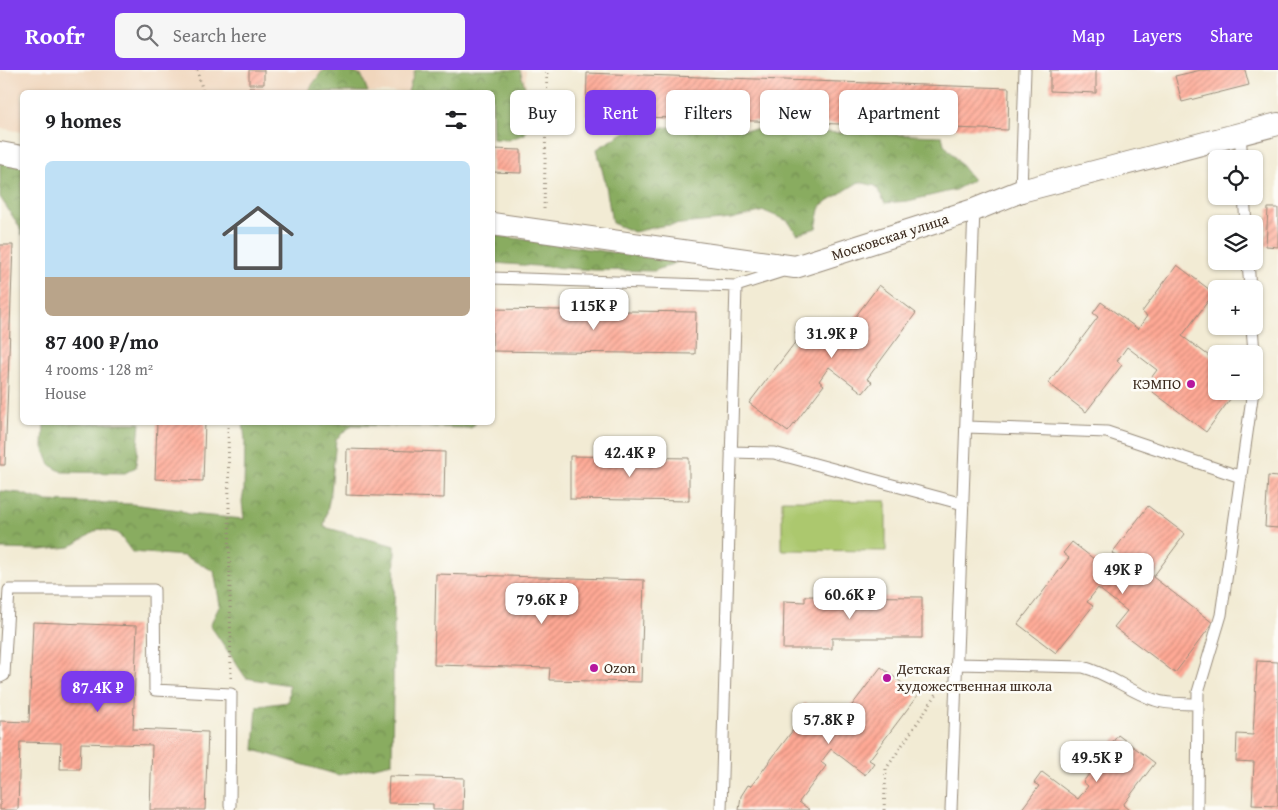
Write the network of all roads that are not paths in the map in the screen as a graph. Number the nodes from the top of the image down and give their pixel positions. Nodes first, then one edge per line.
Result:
1 (1025, 70) edge
2 (1278, 124) edge
3 (1240, 135) junction
4 (1241, 150) edge
5 (0, 154) edge
6 (20, 157) edge
7 (1021, 191) junction
8 (974, 210) junction
9 (495, 224) edge
10 (795, 268) junction
11 (495, 278) edge
12 (736, 286) junction
13 (1252, 400) edge
14 (966, 427) junction
15 (731, 452) junction
16 (1241, 477) junction
17 (963, 504) junction
18 (957, 664) junction
19 (0, 677) edge
20 (1198, 704) junction
21 (230, 806) dead end
22 (721, 810) edge
23 (951, 810) edge
24 (1197, 810) edge

1 - 7 lane
2 - 3 street, Московская улица
3 - 4 lane
3 - 7 street, Московская улица
5 - 6 street
7 - 8 street, Московская улица
8 - 10 street, Московская улица
8 - 14 lane
9 - 10 street, Московская улица
10 - 12 lane
11 - 12 lane
12 - 15 lane
13 - 16 lane
14 - 16 lane
14 - 17 lane
15 - 17 lane
15 - 22 lane
16 - 20 lane
17 - 18 lane
18 - 20 lane
18 - 23 lane
19 - 21 lane
20 - 24 lane

